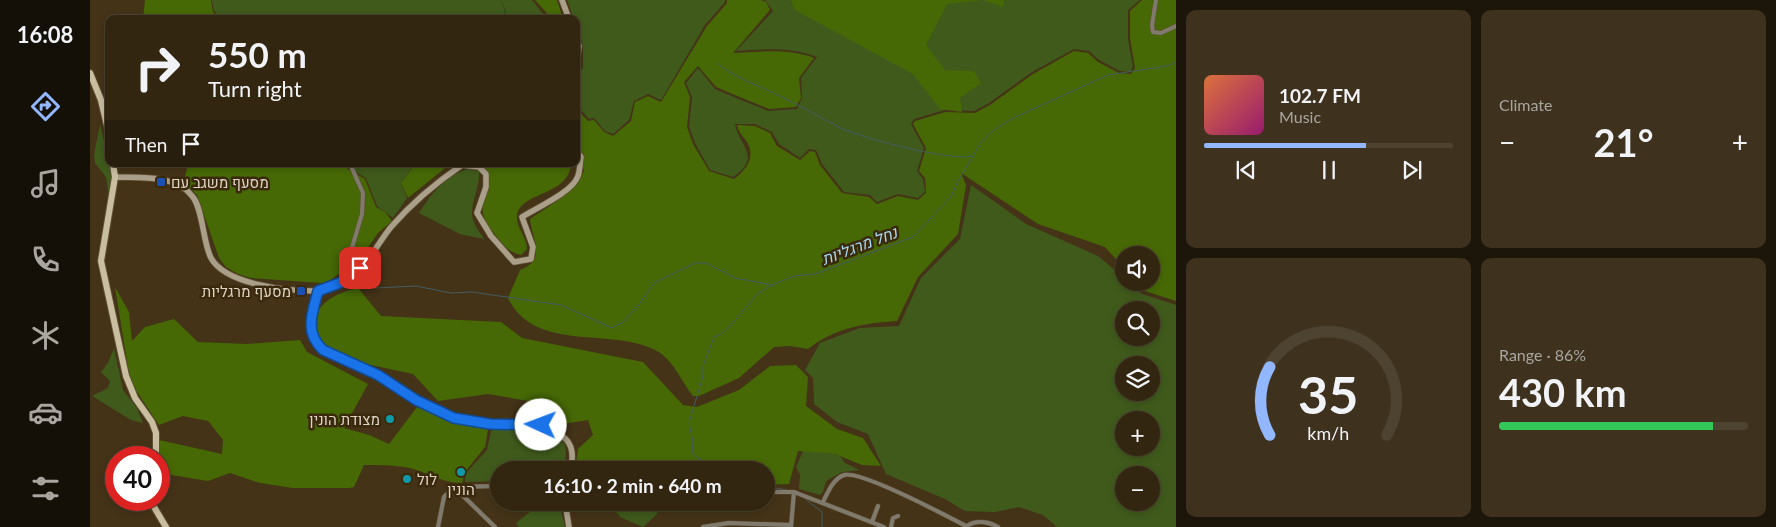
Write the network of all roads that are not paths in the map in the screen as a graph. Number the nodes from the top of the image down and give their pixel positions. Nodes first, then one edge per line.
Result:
1 (562, 0) edge
2 (1156, 0) edge
3 (568, 15) edge
4 (1176, 26) edge
5 (90, 73) edge
6 (105, 117) edge
7 (113, 167) edge
8 (351, 167) edge
9 (459, 167) edge
10 (479, 167) edge
11 (580, 167) edge
12 (115, 177) junction
13 (347, 280) junction
14 (318, 291) junction
15 (156, 446) edge
16 (572, 461) edge
17 (490, 486) edge
18 (454, 487) junction
19 (775, 492) edge
20 (794, 492) junction
21 (823, 502) junction
22 (878, 506) dead end
23 (156, 511) edge
24 (566, 511) edge
25 (898, 516) dead end
26 (872, 522) junction
27 (983, 525) edge
28 (791, 526) edge
29 (966, 526) edge
30 (166, 527) edge
31 (438, 527) edge
32 (495, 527) edge
33 (569, 527) edge
34 (703, 527) edge
35 (884, 527) edge
36 (891, 527) edge
37 (998, 527) edge

1 - 3 main road
2 - 4 street
5 - 6 main road
7 - 12 main road
8 - 13 street
9 - 13 main road
10 - 11 main road
12 - 14 main road
12 - 15 main road
13 - 14 main road
14 - 16 main road
17 - 18 street
18 - 31 street
18 - 32 street
19 - 20 street
20 - 21 street
20 - 28 street
21 - 26 street
21 - 29 street
22 - 26 street
23 - 30 main road
24 - 33 main road
25 - 36 street
26 - 35 street
27 - 29 street
27 - 37 street
28 - 34 street

